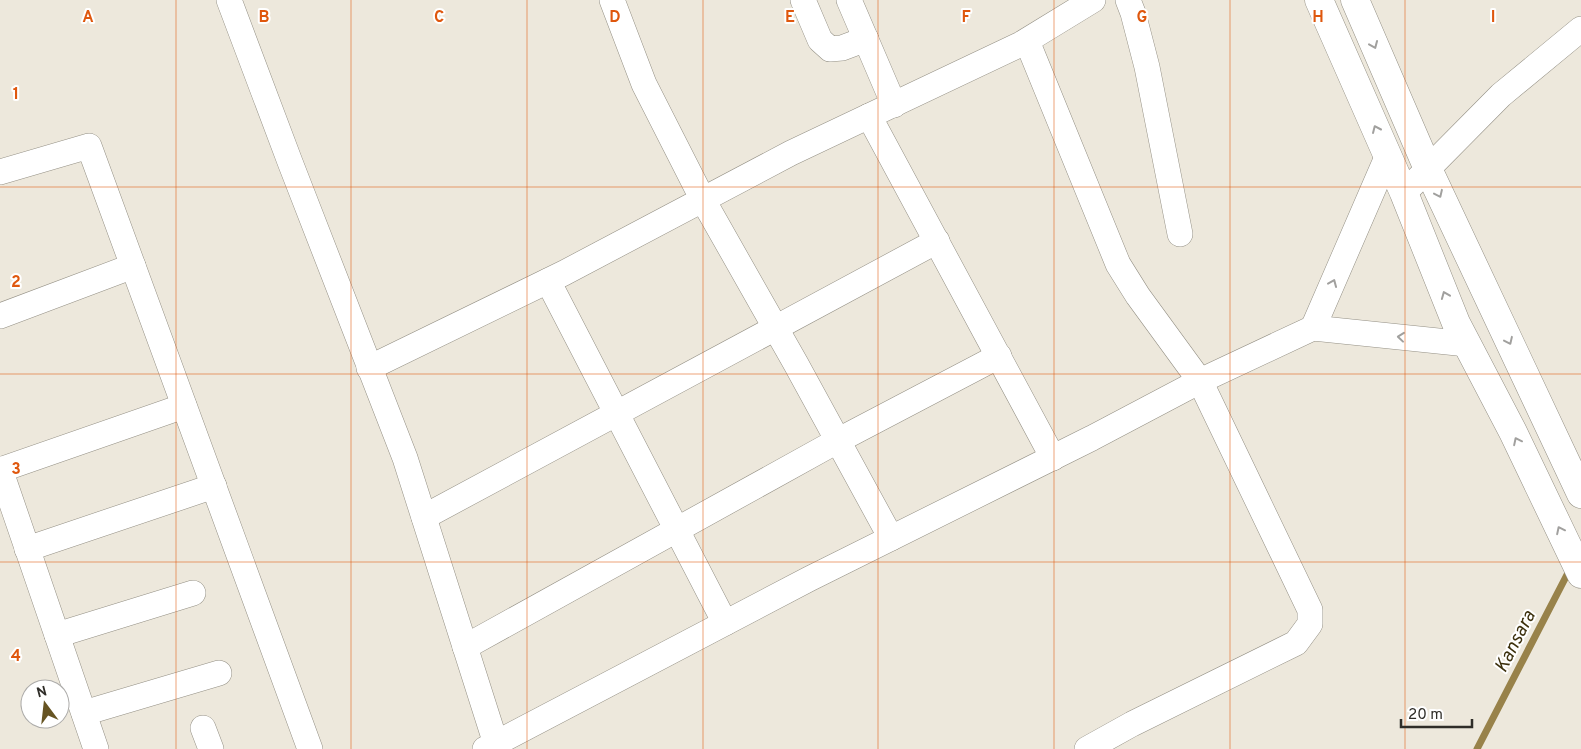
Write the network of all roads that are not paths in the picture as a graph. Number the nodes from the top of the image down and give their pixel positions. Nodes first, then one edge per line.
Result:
1 (229, 0) edge
2 (612, 0) edge
3 (803, 0) edge
4 (849, 0) edge
5 (1093, 0) edge
6 (1128, 0) edge
7 (1320, 0) edge
8 (1355, 0) edge
9 (1581, 30) edge
10 (866, 39) junction
11 (1027, 41) junction
12 (894, 105) junction
13 (869, 116) junction
14 (1388, 155) junction
15 (1428, 169) junction
16 (0, 172) edge
17 (1404, 193) junction
18 (703, 200) junction
19 (1180, 234) dead end
20 (937, 241) junction
21 (133, 266) junction
22 (548, 281) junction
23 (0, 316) edge
24 (775, 327) junction
25 (1314, 328) junction
26 (1467, 344) junction
27 (999, 356) junction
28 (369, 368) junction
29 (1200, 381) junction
30 (184, 406) junction
31 (617, 414) junction
32 (838, 441) junction
33 (1054, 458) junction
34 (0, 470) edge
35 (214, 486) junction
36 (1581, 494) edge
37 (424, 517) junction
38 (677, 530) junction
39 (891, 538) junction
40 (27, 549) junction
41 (1581, 574) edge
42 (193, 593) dead end
43 (725, 623) junction
44 (57, 636) junction
45 (465, 647) junction
46 (219, 673) dead end
47 (84, 713) junction
48 (491, 746) edge
49 (96, 749) edge
50 (310, 749) edge
51 (1087, 749) edge

1 - 28 street
2 - 18 street
3 - 10 street
4 - 10 street
5 - 11 street
6 - 19 street
14 -> 7 street
8 -> 15 street
9 - 15 street
10 - 12 street
11 - 12 street
11 - 29 street
12 - 13 street
13 - 18 street
13 - 20 street
14 - 17 street
25 -> 14 street
15 - 17 street
15 -> 36 street
16 - 21 street
26 -> 17 street
18 - 22 street
18 - 24 street
20 - 24 street
20 - 27 street
21 - 23 street
21 - 30 street
22 - 28 street
22 - 31 street
24 - 31 street
24 - 32 street
26 -> 25 street
25 - 29 street
41 -> 26 street
27 - 32 street
27 - 33 street
28 - 37 street
29 - 33 street
29 - 51 street
30 - 34 street
30 - 35 street
31 - 37 street
31 - 38 street
32 - 38 street
32 - 39 street
33 - 39 street
34 - 40 street
35 - 40 street
35 - 50 street
37 - 45 street
38 - 43 street
38 - 45 street
39 - 43 street
40 - 44 street
42 - 44 street
43 - 48 street
44 - 47 street
45 - 48 street
46 - 47 street
47 - 49 street

